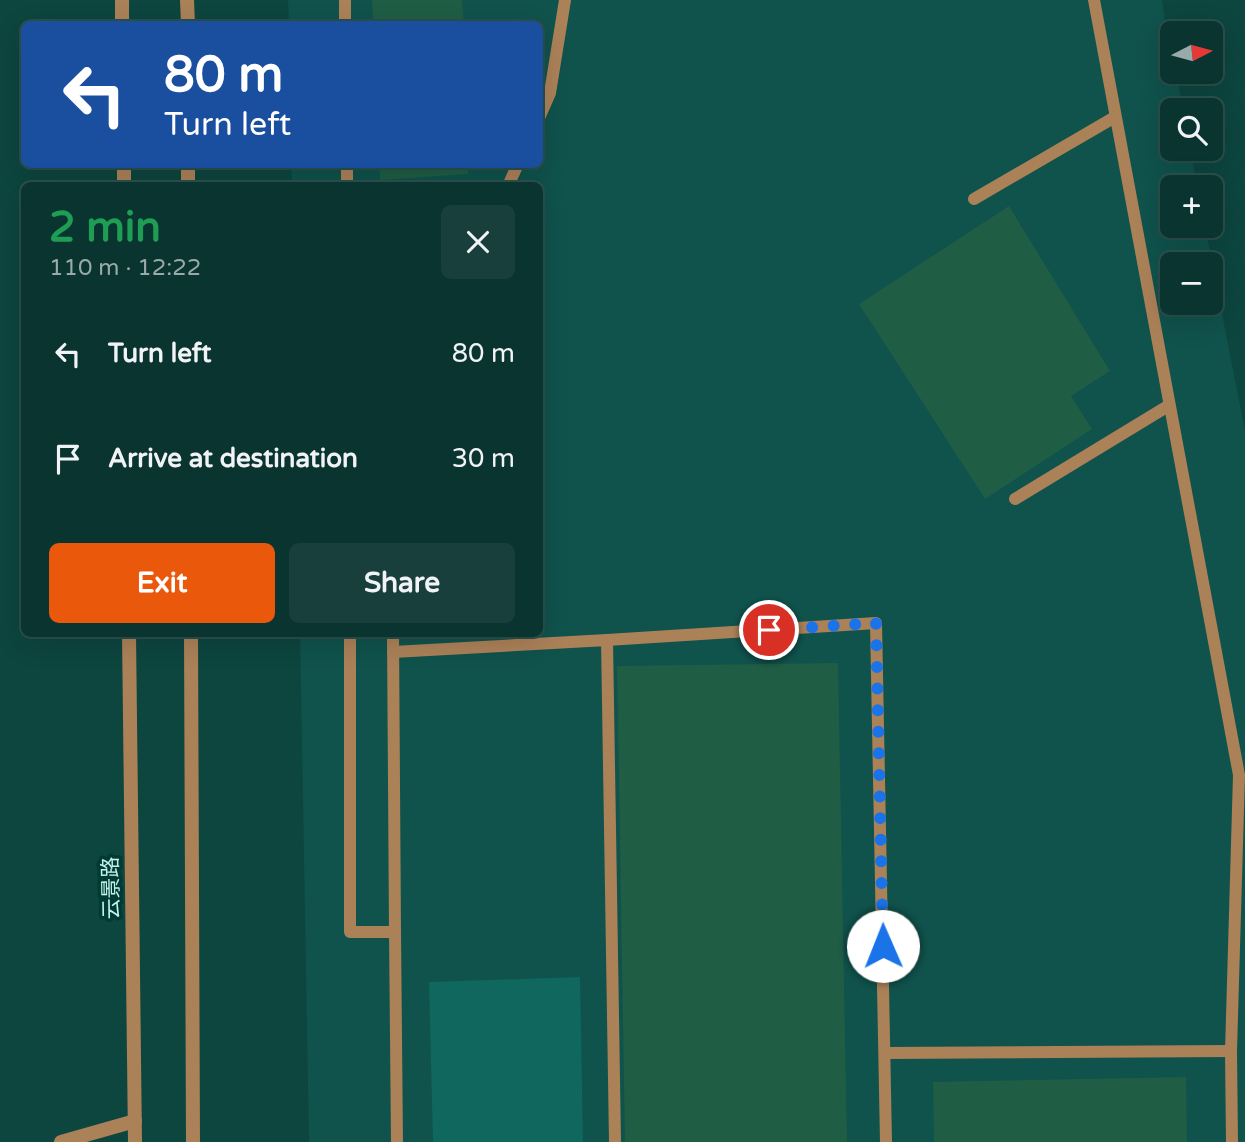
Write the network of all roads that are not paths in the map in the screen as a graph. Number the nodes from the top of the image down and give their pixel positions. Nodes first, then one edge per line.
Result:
1 (122, 0) edge
2 (187, 0) edge
3 (345, 0) edge
4 (565, 0) edge
5 (1094, 0) edge
6 (122, 21) edge
7 (188, 21) edge
8 (345, 21) edge
9 (543, 109) edge
10 (1115, 117) junction
11 (974, 200) dead end
12 (1168, 406) junction
13 (1014, 499) dead end
14 (129, 637) edge
15 (191, 637) edge
16 (350, 637) edge
17 (393, 637) edge
18 (607, 640) junction
19 (393, 652) junction
20 (395, 932) junction
21 (1231, 1051) junction
22 (885, 1053) junction
23 (135, 1121) junction
24 (61, 1142) edge
25 (135, 1142) edge
26 (193, 1142) edge
27 (397, 1142) edge
28 (615, 1142) edge
29 (887, 1142) edge
30 (1232, 1142) edge

1 - 6 street
2 - 7 street
3 - 8 lane
4 - 9 lane
5 - 10 lane
10 - 11 lane
10 - 12 lane
12 - 13 lane
12 - 21 lane
14 - 23 street, 云景路
15 - 26 street
16 - 20 lane
17 - 19 lane
18 - 19 lane
18 - 22 lane
18 - 28 lane
19 - 20 lane
20 - 27 lane
21 - 22 lane
21 - 30 lane
22 - 29 lane
23 - 24 street
23 - 25 street, 云景路

